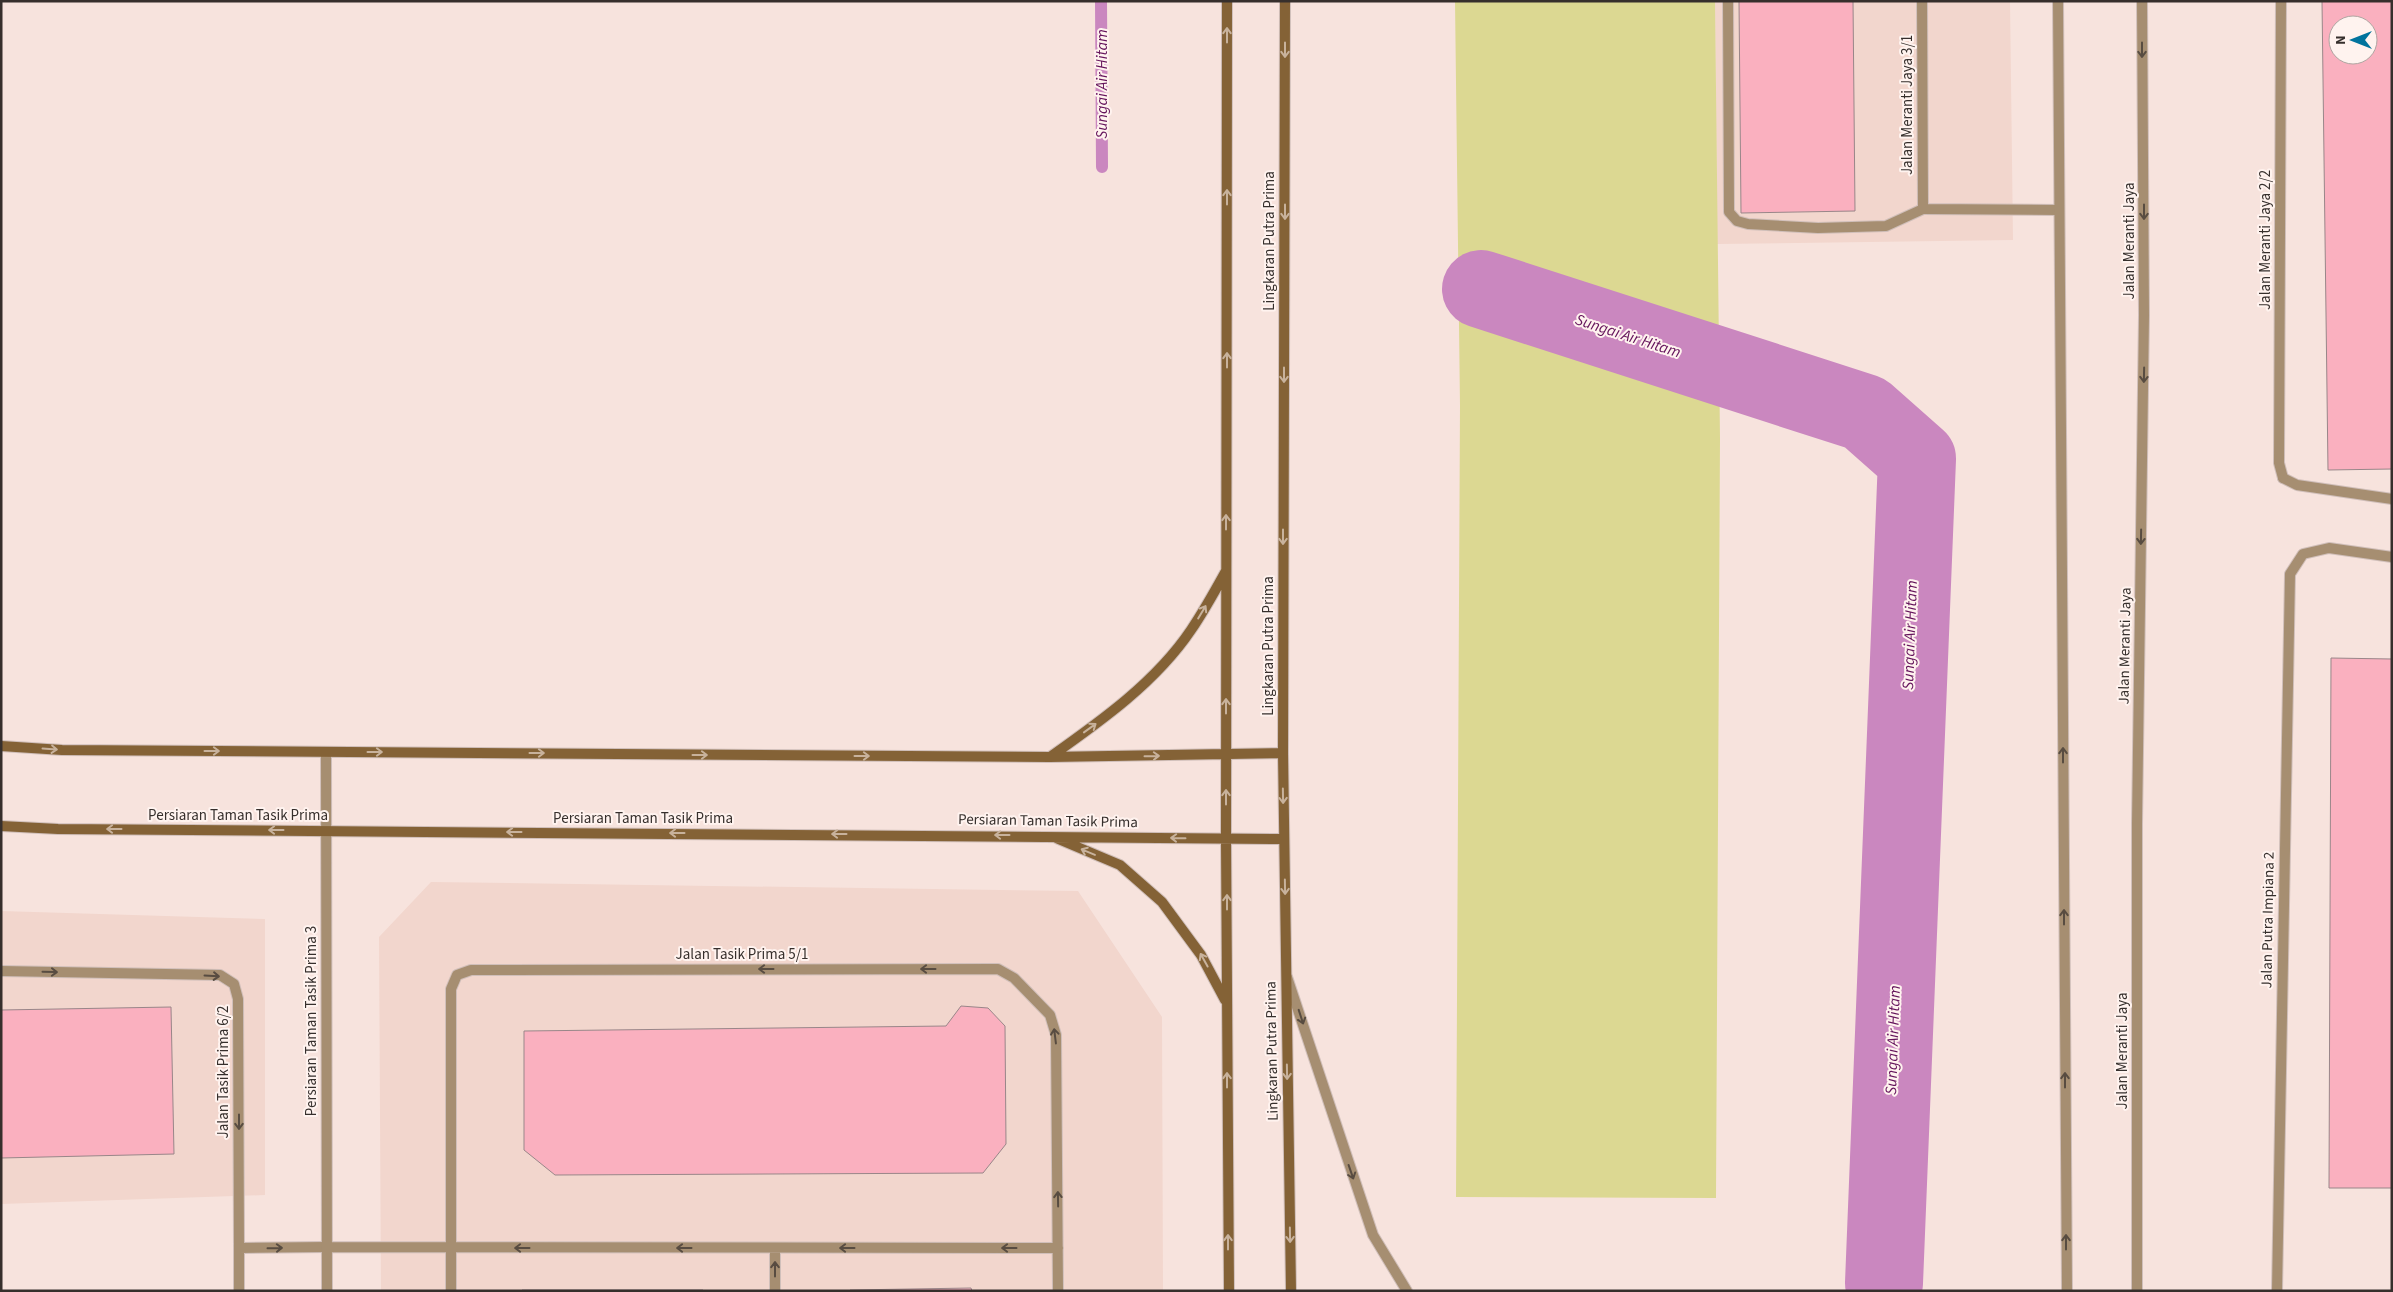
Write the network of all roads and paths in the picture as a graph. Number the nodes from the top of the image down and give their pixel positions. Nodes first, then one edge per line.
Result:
1 (1227, 1) edge
2 (1285, 1) edge
3 (1728, 1) edge
4 (1922, 1) edge
5 (2058, 1) edge
6 (2142, 1) edge
7 (2281, 1) edge
8 (1923, 209) junction
9 (2059, 210) junction
10 (2392, 499) edge
11 (2392, 557) edge
12 (1226, 571) junction
13 (1, 746) edge
14 (326, 752) junction
15 (1283, 753) junction
16 (1226, 755) junction
17 (1050, 757) junction
18 (1, 826) edge
19 (325, 831) junction
20 (1050, 836) junction
21 (1226, 839) junction
22 (1284, 839) junction
23 (1, 971) edge
24 (1285, 971) junction
25 (1227, 1003) junction
26 (327, 1247) junction
27 (239, 1248) junction
28 (451, 1248) junction
29 (775, 1248) junction
30 (1058, 1248) junction
31 (239, 1291) edge
32 (327, 1291) edge
33 (451, 1291) edge
34 (775, 1291) edge
35 (1058, 1291) edge
36 (1229, 1291) edge
37 (1291, 1291) edge
38 (1407, 1291) edge
39 (2067, 1291) edge
40 (2137, 1291) edge
41 (2276, 1291) edge

12 -> 1 main road
2 -> 15 main road, Lingkaran Putra Prima
3 - 8 street
4 - 8 street, Jalan Meranti Jaya 3/1
5 - 9 street
6 -> 40 street, Jalan Meranti Jaya
7 - 10 street, Jalan Meranti Jaya 2/2
8 - 9 street
39 -> 9 street
11 - 41 street, Jalan Putra Impiana 2
16 -> 12 main road
17 -> 12 main road
13 -> 14 main road
14 -> 17 main road
14 - 19 street, Persiaran Taman Tasik Prima 3
15 - 16 main road
15 -> 22 main road, Lingkaran Putra Prima
17 -> 16 main road
21 -> 16 main road
19 -> 18 main road, Persiaran Taman Tasik Prima
20 -> 19 main road, Persiaran Taman Tasik Prima
19 - 26 street, Persiaran Taman Tasik Prima 3
21 -> 20 main road, Persiaran Taman Tasik Prima
25 -> 20 main road
21 - 22 main road, Persiaran Taman Tasik Prima
25 -> 21 main road
22 -> 24 main road, Lingkaran Putra Prima
23 -> 27 street, Jalan Tasik Prima 6/2
24 -> 37 main road, Lingkaran Putra Prima
24 -> 38 street
36 -> 25 main road
27 -> 26 street
26 - 28 street
26 - 32 street, Persiaran Taman Tasik Prima 3
27 - 31 street
29 -> 28 street
30 -> 28 street, Jalan Tasik Prima 5/1
28 - 33 street, Jalan Tasik Prima 5/1
30 -> 29 street
34 -> 29 street
30 - 35 street, Jalan Tasik Prima 5/1

